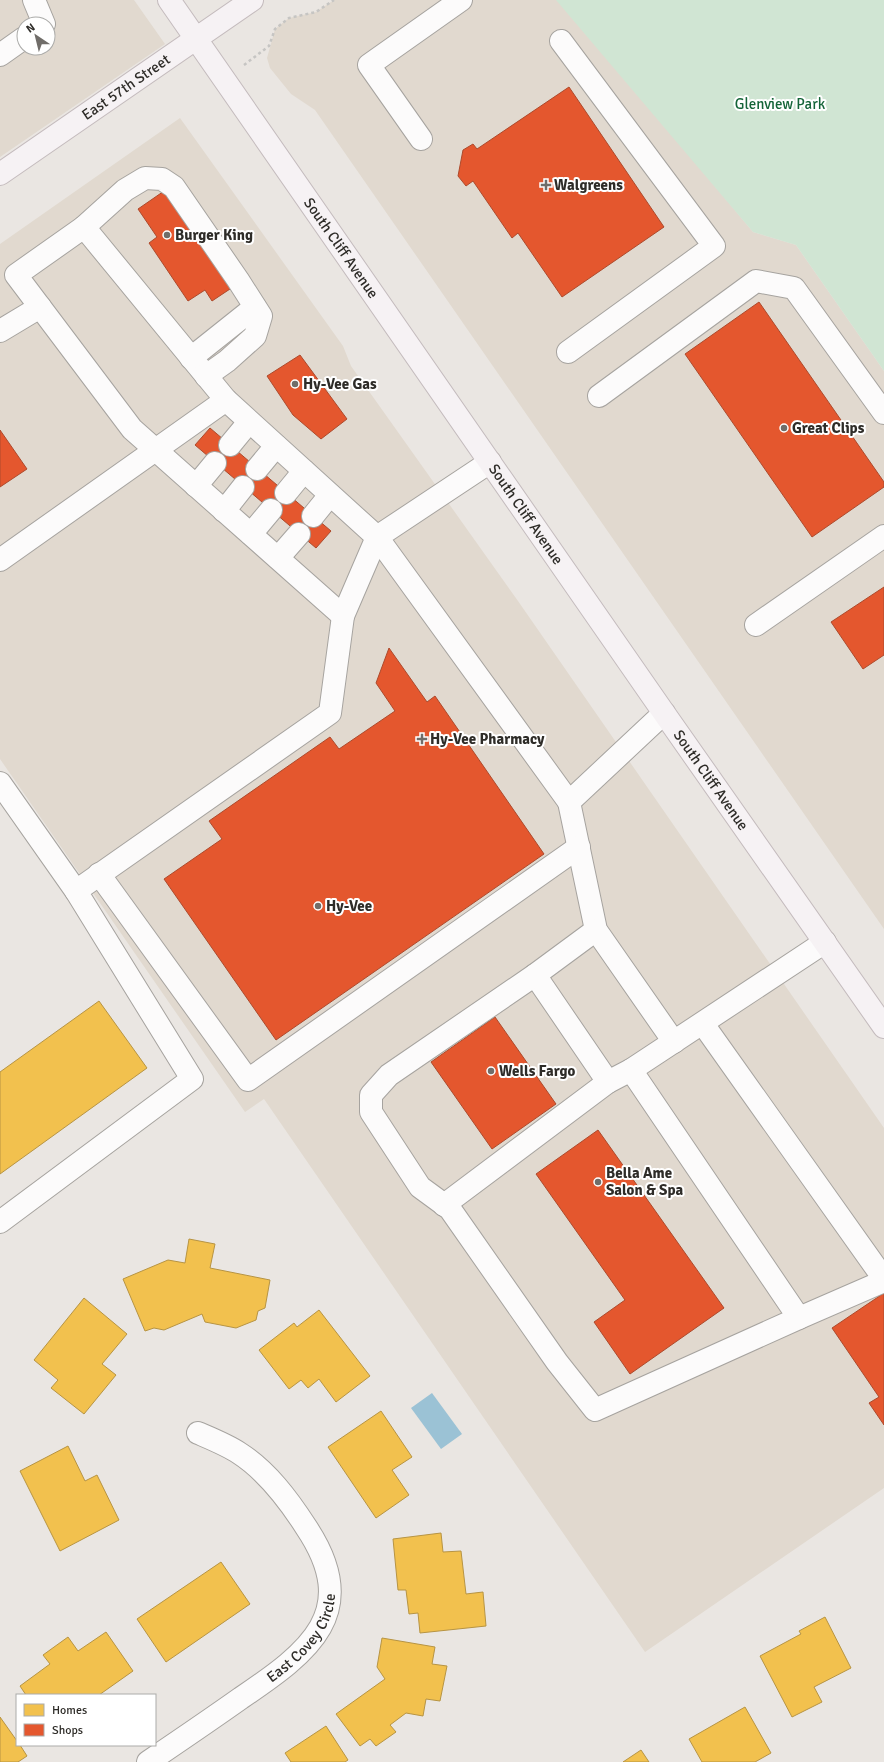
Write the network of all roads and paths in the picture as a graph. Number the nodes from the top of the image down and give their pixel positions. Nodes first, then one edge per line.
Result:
1 (34, 0) edge
2 (169, 0) edge
3 (252, 0) edge
4 (334, 0) edge
5 (460, 0) edge
6 (41, 16) edge
7 (197, 39) junction
8 (561, 41) dead end
9 (16, 44) edge
10 (0, 55) edge
11 (225, 79) junction
12 (421, 139) dead end
13 (0, 174) edge
14 (84, 227) junction
15 (40, 307) junction
16 (256, 307) junction
17 (0, 331) edge
18 (568, 352) dead end
19 (191, 358) junction
20 (206, 376) junction
21 (598, 396) dead end
22 (226, 400) junction
23 (884, 413) edge
24 (249, 422) junction
25 (230, 445) dead end
26 (276, 446) junction
27 (156, 450) junction
28 (490, 462) junction
29 (215, 463) dead end
30 (258, 469) dead end
31 (304, 471) junction
32 (196, 486) junction
33 (243, 487) dead end
34 (286, 493) dead end
35 (330, 495) junction
36 (271, 510) dead end
37 (224, 511) junction
38 (314, 516) dead end
39 (251, 534) junction
40 (299, 534) dead end
41 (884, 536) edge
42 (377, 537) junction
43 (278, 558) junction
44 (0, 560) edge
45 (343, 616) junction
46 (756, 625) dead end
47 (664, 713) junction
48 (0, 783) edge
49 (569, 802) junction
50 (579, 847) junction
51 (99, 874) junction
52 (76, 891) junction
53 (596, 930) junction
54 (825, 942) junction
55 (535, 975) junction
56 (702, 1024) junction
57 (884, 1027) edge
58 (674, 1042) junction
59 (631, 1070) junction
60 (608, 1082) junction
61 (444, 1204) junction
62 (0, 1222) edge
63 (884, 1280) edge
64 (800, 1318) junction
65 (198, 1433) dead end
66 (148, 1762) edge

1 - 6 street
2 - 7 main road, South Cliff Avenue
3 - 7 main road, East 57th Street
4 - 11 path
5 - 12 street
7 - 11 main road, South Cliff Avenue
7 - 13 main road, East 57th Street
8 - 18 street
9 - 10 street
11 - 28 main road, South Cliff Avenue
14 - 15 street
14 - 16 street
14 - 19 street
15 - 17 street
15 - 27 street
16 - 19 street
16 - 20 street
19 - 20 street
20 - 22 street
21 - 23 street
22 - 24 street
22 - 27 street
24 - 25 street
24 - 26 street
26 - 30 street
26 - 31 street
27 - 32 street
27 - 44 street
28 - 42 street
28 - 47 main road, South Cliff Avenue
29 - 32 street
31 - 34 street
31 - 35 street
32 - 37 street
33 - 37 street
35 - 38 street
35 - 42 street
36 - 39 street
37 - 39 street
39 - 43 street
40 - 43 street
41 - 46 street
42 - 45 street
42 - 49 street
43 - 45 street
45 - 51 street
47 - 49 street
47 - 54 main road, South Cliff Avenue
48 - 52 street
49 - 50 street
50 - 51 street
50 - 53 street
51 - 52 street
52 - 62 street
53 - 55 street
53 - 58 street
54 - 56 street
54 - 57 main road, South Cliff Avenue
55 - 60 street
55 - 61 street
56 - 58 street
56 - 63 street
58 - 59 street
59 - 60 street
59 - 64 street
60 - 61 street
61 - 64 street
63 - 64 street
65 - 66 street, East Covey Circle

